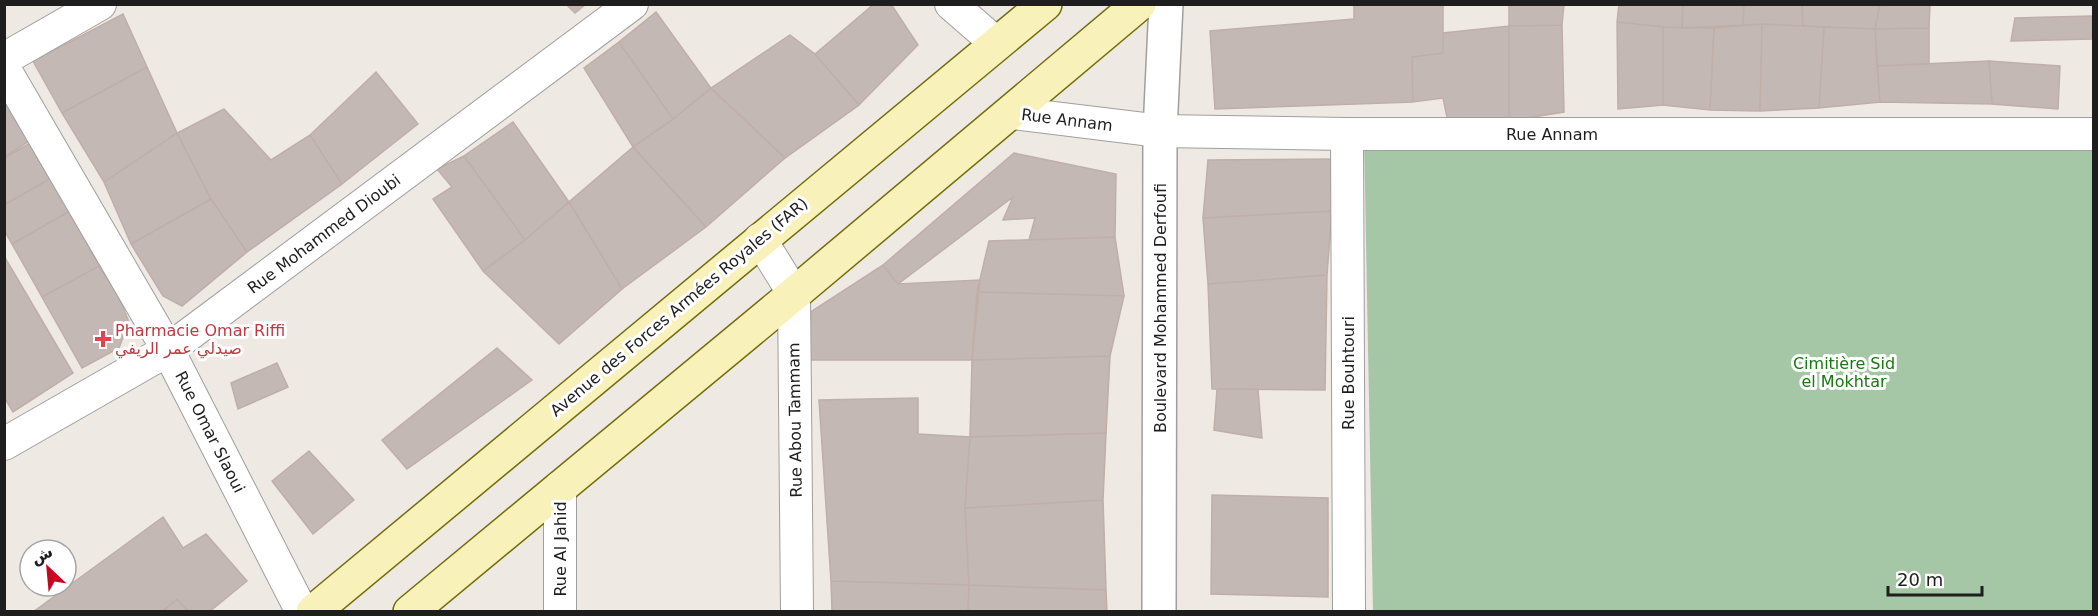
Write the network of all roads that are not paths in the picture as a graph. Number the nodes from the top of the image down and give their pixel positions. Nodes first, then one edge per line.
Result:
1 (100, 4) edge
2 (632, 4) edge
3 (951, 4) edge
4 (1045, 4) edge
5 (1139, 4) edge
6 (1166, 4) edge
7 (997, 44) junction
8 (4, 59) edge
9 (4, 68) edge
10 (1011, 113) junction
11 (1160, 131) junction
12 (1347, 134) junction
13 (2094, 134) edge
14 (760, 239) junction
15 (794, 294) junction
16 (168, 350) junction
17 (4, 444) edge
18 (560, 488) junction
19 (302, 612) edge
20 (314, 612) edge
21 (410, 612) edge
22 (560, 612) edge
23 (797, 612) edge
24 (1159, 612) edge
25 (1349, 612) edge

1 - 8 street
2 - 16 street, Rue Mohammed Dioubi
3 - 7 street
4 - 7 main road, Avenue des Forces Armées Royales (FAR)
5 - 10 main road
6 - 11 street, Boulevard Mohammed Derfoufi
7 - 14 main road, Avenue des Forces Armées Royales (FAR)
9 - 16 street, Rue Omar Slaoui
10 - 11 street, Rue Annam
10 - 15 main road
11 - 12 street, Rue Annam
11 - 24 street, Boulevard Mohammed Derfoufi
12 - 13 street, Rue Annam
12 - 25 street, Rue Bouhtouri
14 - 15 street
14 - 20 main road, Avenue des Forces Armées Royales (FAR)
15 - 18 main road
15 - 23 street, Rue Abou Tammam
16 - 17 street, Rue Mohammed Dioubi
16 - 19 street, Rue Omar Slaoui
18 - 21 main road
18 - 22 street, Rue Al Jahid

